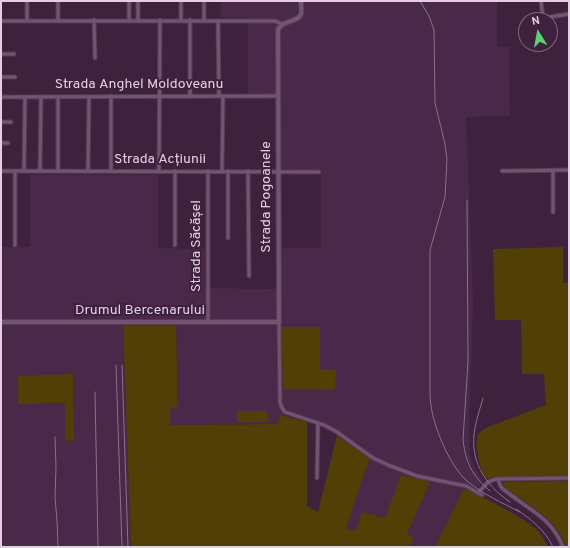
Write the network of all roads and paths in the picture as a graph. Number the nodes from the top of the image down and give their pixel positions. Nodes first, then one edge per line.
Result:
1 (27, 1) edge
2 (58, 1) edge
3 (129, 1) edge
4 (138, 1) edge
5 (181, 1) edge
6 (204, 1) edge
7 (301, 1) edge
8 (541, 1) edge
9 (569, 14) edge
10 (58, 20) junction
11 (94, 20) junction
12 (129, 20) junction
13 (138, 20) junction
14 (160, 20) junction
15 (181, 20) junction
16 (190, 20) junction
17 (204, 20) junction
18 (218, 20) junction
19 (1, 21) edge
20 (27, 21) junction
21 (282, 24) junction
22 (1, 54) edge
23 (14, 54) dead end
24 (95, 58) dead end
25 (1, 77) edge
26 (15, 77) dead end
27 (1, 96) edge
28 (89, 96) junction
29 (111, 96) junction
30 (160, 96) junction
31 (190, 96) junction
32 (221, 96) junction
33 (278, 96) junction
34 (25, 97) junction
35 (41, 97) junction
36 (58, 97) junction
37 (1, 122) edge
38 (11, 122) dead end
39 (1, 143) edge
40 (8, 143) dead end
41 (553, 170) junction
42 (569, 170) edge
43 (1, 171) edge
44 (15, 171) junction
45 (24, 171) junction
46 (40, 171) junction
47 (58, 171) junction
48 (88, 171) junction
49 (111, 171) junction
50 (159, 171) junction
51 (175, 171) junction
52 (208, 171) junction
53 (222, 171) junction
54 (228, 171) junction
55 (248, 171) junction
56 (278, 171) junction
57 (502, 171) dead end
58 (319, 172) dead end
59 (554, 212) dead end
60 (228, 238) dead end
61 (15, 245) dead end
62 (175, 245) dead end
63 (249, 276) dead end
64 (1, 322) edge
65 (208, 322) junction
66 (279, 322) junction
67 (318, 423) junction
68 (317, 478) dead end
69 (569, 478) edge
70 (498, 479) junction
71 (478, 493) junction
72 (482, 495) dead end
73 (563, 547) edge

1 - 20 street
2 - 10 street
3 - 12 street
4 - 13 street
5 - 15 street
6 - 17 street
7 - 21 street
8 - 9 street
10 - 11 street
10 - 20 street
11 - 12 street
11 - 24 street
12 - 13 street
13 - 14 street
14 - 15 street
14 - 30 street
15 - 16 street
16 - 17 street
16 - 31 street
17 - 18 street
18 - 21 street
18 - 32 street
19 - 20 street
21 - 33 street, Strada Pogoanele
22 - 23 street
25 - 26 street
27 - 34 street, Strada Anghel Moldoveanu
28 - 29 street, Strada Anghel Moldoveanu
28 - 36 street, Strada Anghel Moldoveanu
28 - 48 street
29 - 30 street, Strada Anghel Moldoveanu
29 - 49 street
30 - 31 street, Strada Anghel Moldoveanu
30 - 50 street
31 - 32 street, Strada Anghel Moldoveanu
32 - 33 street, Strada Anghel Moldoveanu
32 - 53 street
33 - 56 street, Strada Pogoanele
34 - 35 street, Strada Anghel Moldoveanu
34 - 45 street
35 - 36 street, Strada Anghel Moldoveanu
35 - 46 street
36 - 47 street
37 - 38 street
39 - 40 street
41 - 42 street
41 - 57 street
41 - 59 street
43 - 44 street, Strada Acțiunii
44 - 45 street, Strada Acțiunii
44 - 61 street
45 - 46 street, Strada Acțiunii
46 - 47 street, Strada Acțiunii
47 - 48 street, Strada Acțiunii
48 - 49 street, Strada Acțiunii
49 - 50 street, Strada Acțiunii
50 - 51 street, Strada Acțiunii
51 - 52 street, Strada Acțiunii
51 - 62 street
52 - 53 street, Strada Acțiunii
52 - 65 street, Strada Săcășel
53 - 54 street, Strada Acțiunii
54 - 55 street, Strada Acțiunii
54 - 60 street
55 - 56 street, Strada Acțiunii
55 - 63 street
56 - 58 street, Strada Acțiunii
56 - 66 street, Strada Pogoanele
64 - 65 street, Drumul Bercenarului
65 - 66 street, Drumul Bercenarului
66 - 67 street, Strada Pogoanele
67 - 68 street
67 - 71 street
69 - 70 street
70 - 71 street
70 - 73 street
71 - 72 street

